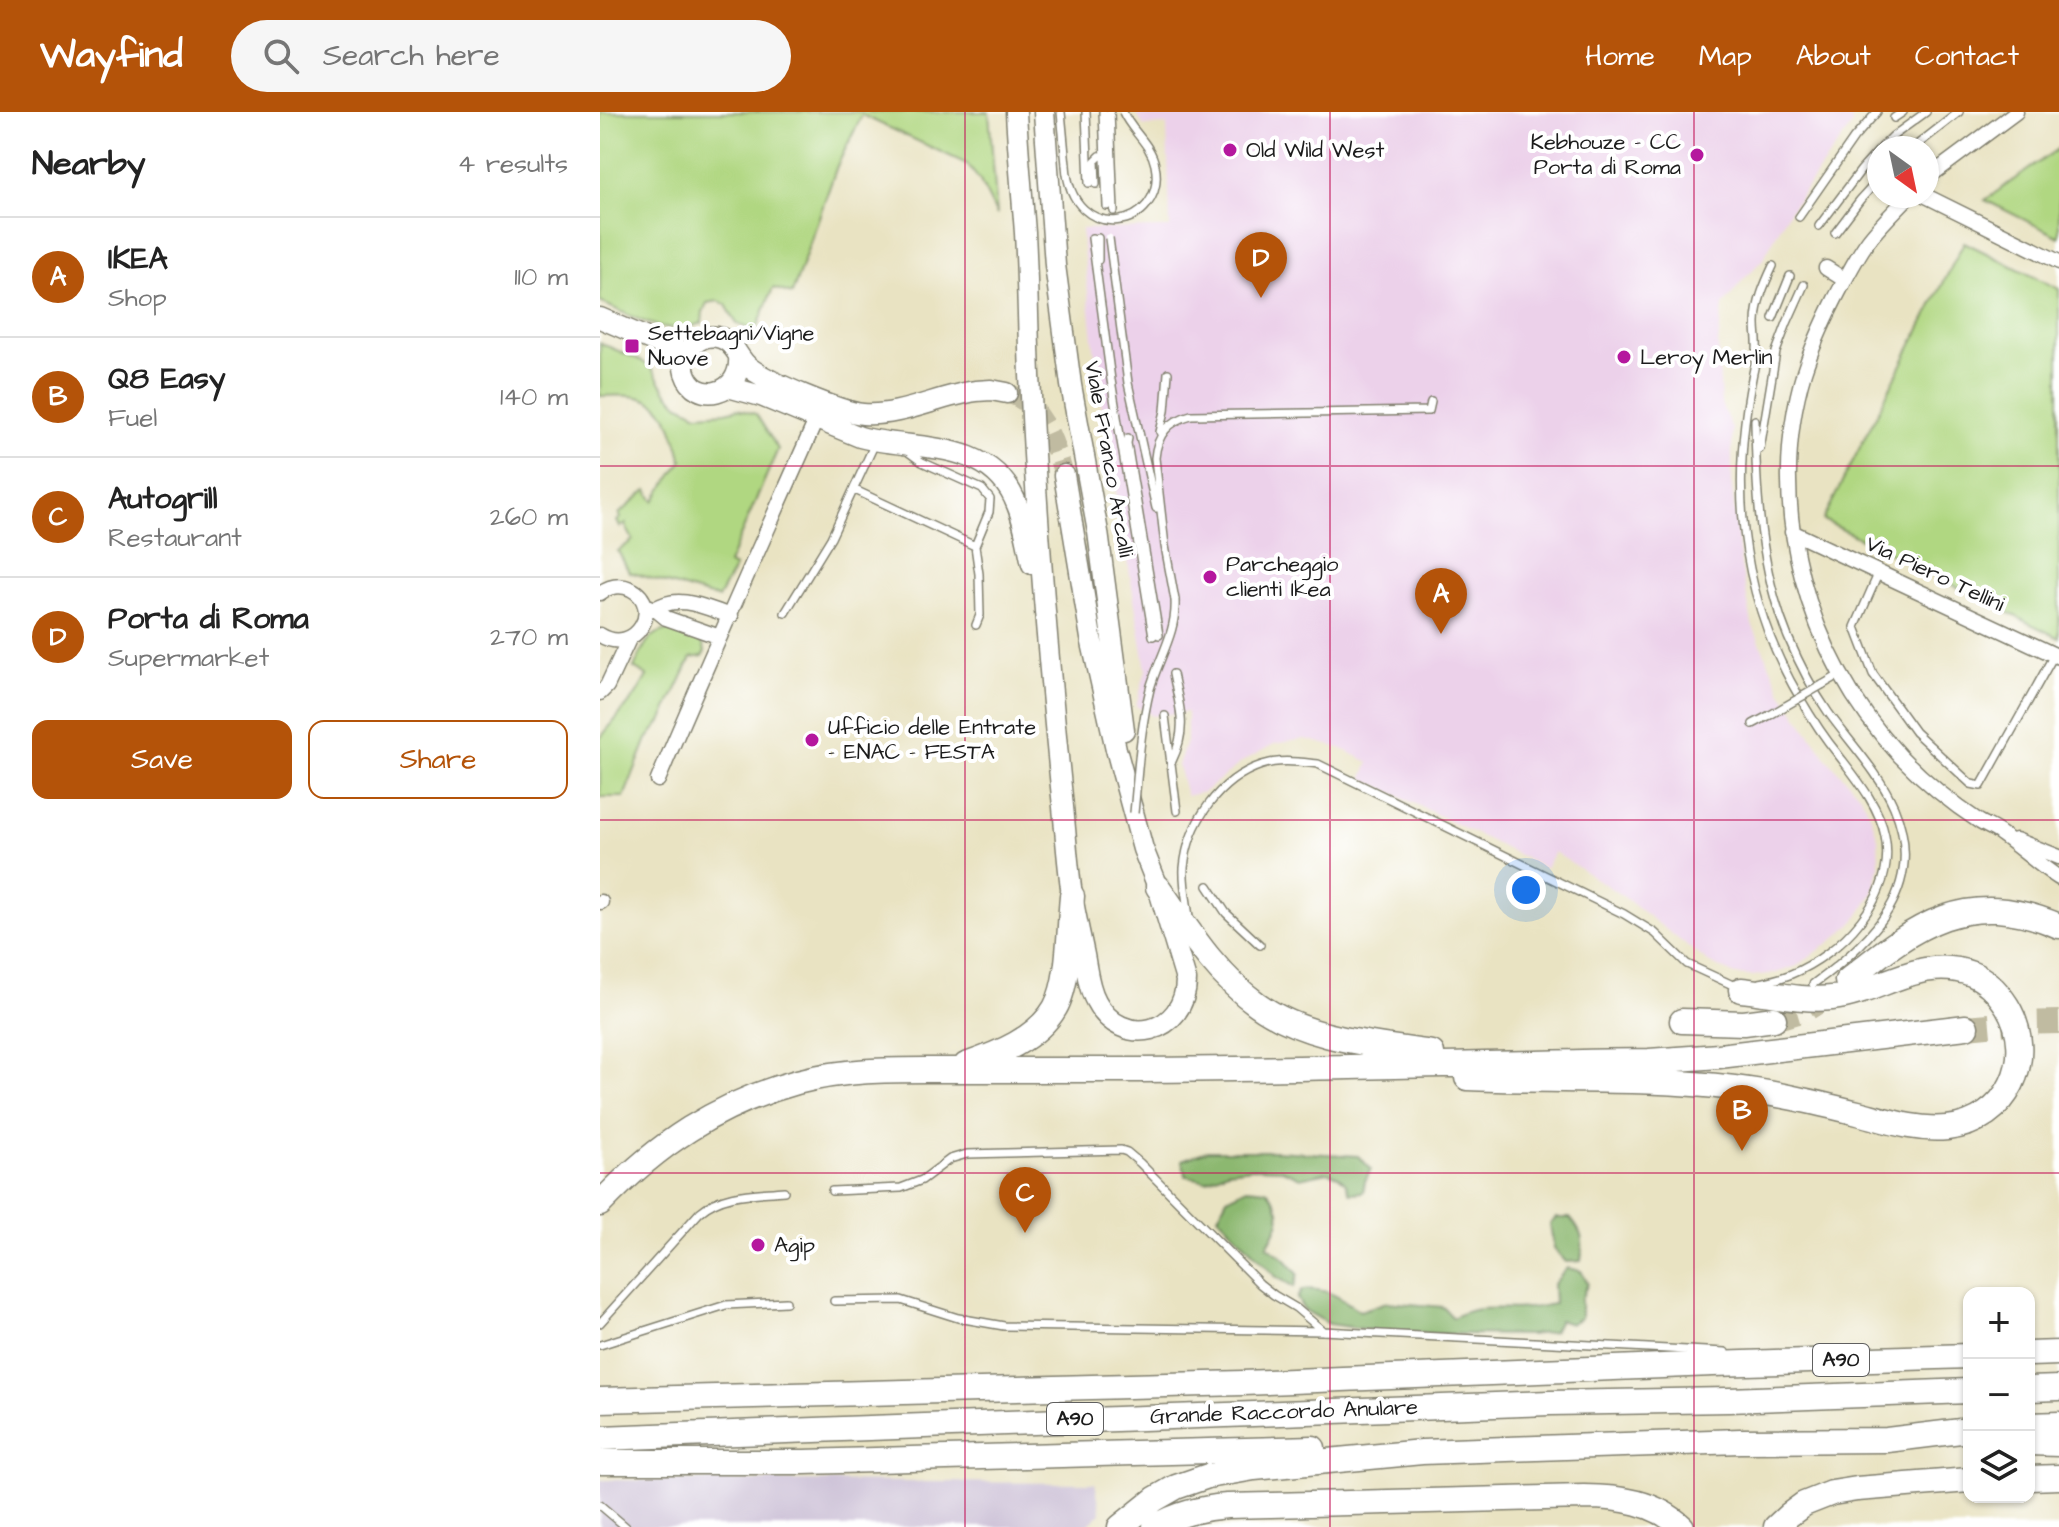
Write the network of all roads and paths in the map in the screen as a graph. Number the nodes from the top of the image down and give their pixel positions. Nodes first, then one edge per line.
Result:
1 (1016, 112) edge
2 (1044, 112) edge
3 (1061, 112) edge
4 (1086, 112) edge
5 (1103, 112) edge
6 (1110, 112) edge
7 (1123, 112) edge
8 (1877, 112) edge
9 (1903, 112) edge
10 (1926, 112) edge
11 (1959, 112) edge
12 (2016, 112) edge
13 (1894, 118) dead end
14 (1893, 136) edge
15 (1928, 136) edge
16 (1100, 156) dead end
17 (1867, 163) edge
18 (1939, 169) edge
19 (1867, 192) edge
20 (1939, 202) edge
21 (1898, 208) edge
22 (1799, 217) dead end
23 (1819, 226) dead end
24 (1835, 233) dead end
25 (1095, 238) dead end
26 (1109, 238) dead end
27 (2059, 262) edge
28 (1773, 266) dead end
29 (1826, 268) dead end
30 (1790, 276) dead end
31 (1845, 280) junction
32 (1804, 285) dead end
33 (600, 318) edge
34 (1773, 318) dead end
35 (686, 355) junction
36 (739, 357) junction
37 (1168, 373) dead end
38 (728, 387) junction
39 (1007, 393) tunnel mouth
40 (1430, 407) dead end
41 (816, 420) junction
42 (1755, 420) dead end
43 (1128, 438) dead end
44 (876, 441) junction
45 (899, 445) junction
46 (1156, 445) junction
47 (1757, 467) junction
48 (1064, 475) tunnel mouth
49 (855, 490) junction
50 (1792, 532) junction
51 (1164, 545) junction
52 (975, 546) junction
53 (1879, 572) junction
54 (600, 593) edge
55 (650, 607) junction
56 (785, 613) dead end
57 (1044, 614) junction
58 (731, 616) junction
59 (976, 625) dead end
60 (600, 635) edge
61 (720, 637) junction
62 (629, 639) junction
63 (2057, 656) edge
64 (1173, 674) dead end
65 (1841, 674) junction
66 (600, 693) edge
67 (1165, 716) dead end
68 (1753, 724) dead end
69 (1171, 763) junction
70 (658, 780) dead end
71 (1177, 811) dead end
72 (1134, 813) junction
73 (2001, 834) junction
74 (2059, 857) edge
75 (2059, 878) edge
76 (1208, 886) dead end
77 (1158, 887) junction
78 (1072, 896) junction
79 (2059, 926) edge
80 (1192, 935) junction
81 (1260, 945) dead end
82 (1847, 981) tunnel mouth
83 (1813, 984) dead end
84 (1741, 990) junction
85 (1774, 1019) tunnel mouth
86 (1682, 1021) dead end
87 (1966, 1027) tunnel mouth
88 (1490, 1063) junction
89 (950, 1070) junction
90 (1193, 1070) junction
91 (624, 1179) junction
92 (784, 1191) dead end
93 (832, 1191) dead end
94 (600, 1204) edge
95 (600, 1212) edge
96 (834, 1301) dead end
97 (786, 1302) dead end
98 (600, 1323) edge
99 (1323, 1331) junction
100 (600, 1345) edge
101 (1757, 1353) dead end
102 (2059, 1353) edge
103 (2035, 1354) edge
104 (1963, 1356) edge
105 (1720, 1358) junction
106 (1895, 1359) junction
107 (2059, 1388) edge
108 (2035, 1389) edge
109 (1963, 1391) edge
110 (600, 1400) edge
111 (2059, 1424) edge
112 (2035, 1425) edge
113 (1963, 1431) edge
114 (600, 1438) edge
115 (1887, 1440) junction
116 (1963, 1442) edge
117 (2035, 1443) edge
118 (2059, 1444) edge
119 (1422, 1452) junction
120 (600, 1462) edge
121 (2059, 1477) edge
122 (2035, 1478) edge
123 (1963, 1480) edge
124 (600, 1505) edge
125 (626, 1527) edge
126 (1120, 1527) edge
127 (1155, 1527) edge
128 (1682, 1527) edge
129 (1776, 1527) edge

1 - 57 main road
2 - 72 main road, Viale Franco Arcalli
3 - 7 lane, bridge
4 - 16 lane
5 - 6 lane
8 - 22 lane
9 - 13 lane
10 - 14 lane
11 - 15 lane
12 - 18 street
17 - 23 lane
19 - 24 lane
20 - 27 street
21 - 31 street
25 - 43 lane
26 - 51 lane, bridge
28 - 84 lane
29 - 31 street
30 - 34 lane
31 - 50 street
32 - 47 lane
33 - 35 main road
35 - 36 main road
35 - 38 main road
36 - 38 main road
36 - 39 main road
37 - 46 lane
38 - 41 main road
40 - 46 lane
41 - 44 main road
41 - 58 street
42 - 47 lane
44 - 45 main road
44 - 49 lane
45 - 52 lane
45 - 57 main road
46 - 51 lane
47 - 83 lane
48 - 72 main road
49 - 52 lane
49 - 56 lane
50 - 53 street, Via Piero Tellini
50 - 65 street
51 - 72 lane, bridge
52 - 59 lane
53 - 63 street, Via Piero Tellini
53 - 63 lane
54 - 55 street
55 - 58 street
55 - 61 street
55 - 62 street
57 - 78 main road
58 - 61 street
60 - 62 street
61 - 70 street
62 - 66 street
64 - 69 lane
65 - 68 lane, bridge
65 - 73 street
67 - 69 lane
69 - 71 lane
72 - 77 main road
73 - 74 street
73 - 75 street
76 - 81 lane
77 - 78 main road
77 - 80 highway
78 - 89 highway
79 - 82 highway
80 - 84 lane
80 - 88 highway
84 - 90 highway
85 - 86 highway
87 - 88 highway
88 - 90 highway
89 - 90 highway
89 - 91 highway
91 - 94 highway
91 - 95 highway
92 - 98 lane
93 - 99 lane
96 - 99 lane
97 - 100 lane
99 - 105 lane
101 - 106 lane
102 - 103 highway
104 - 106 highway, Grande Raccordo Anulare / A90
105 - 106 highway, Grande Raccordo Anulare / A90
105 - 110 highway, Grande Raccordo Anulare / A90
107 - 108 highway
109 - 114 highway, Grande Raccordo Anulare / A90
111 - 112 highway
113 - 115 highway
115 - 116 highway
115 - 119 highway
117 - 118 highway
119 - 120 highway
119 - 126 highway
121 - 122 highway
123 - 129 highway
124 - 125 lane
127 - 128 highway

